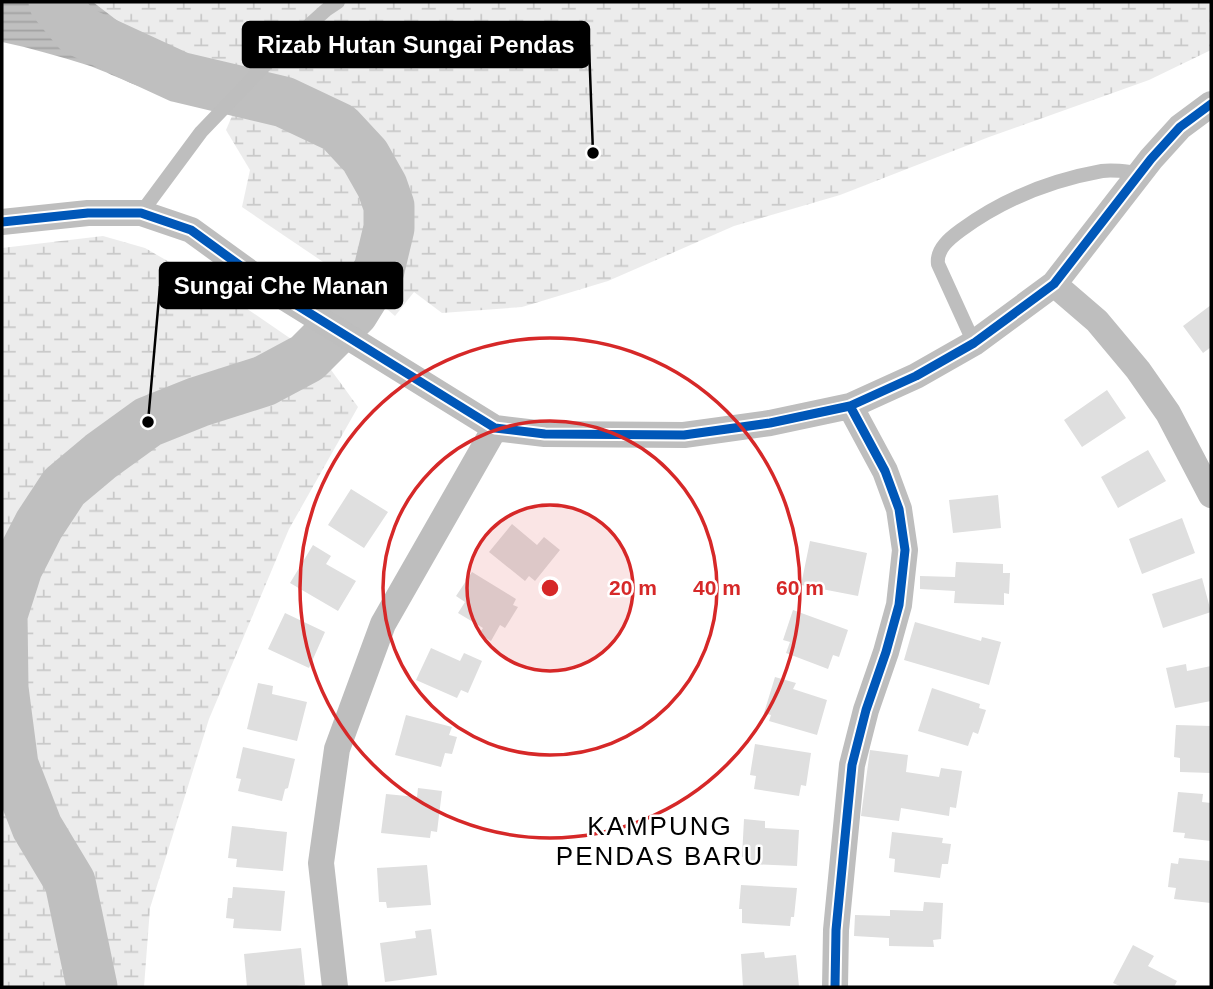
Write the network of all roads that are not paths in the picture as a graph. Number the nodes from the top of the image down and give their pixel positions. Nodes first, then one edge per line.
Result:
1 (338, 2) edge
2 (1211, 104) edge
3 (1140, 173) junction
4 (141, 213) junction
5 (2, 222) edge
6 (1054, 284) junction
7 (974, 343) junction
8 (850, 406) junction
9 (495, 428) junction
10 (1211, 495) edge
11 (335, 987) edge
12 (835, 987) edge

1 - 4 lane
2 - 3 street
3 - 6 street
3 - 7 lane
4 - 5 street
4 - 9 street
6 - 7 street
6 - 10 street
7 - 8 street
8 - 9 street
8 - 12 street
9 - 11 street

